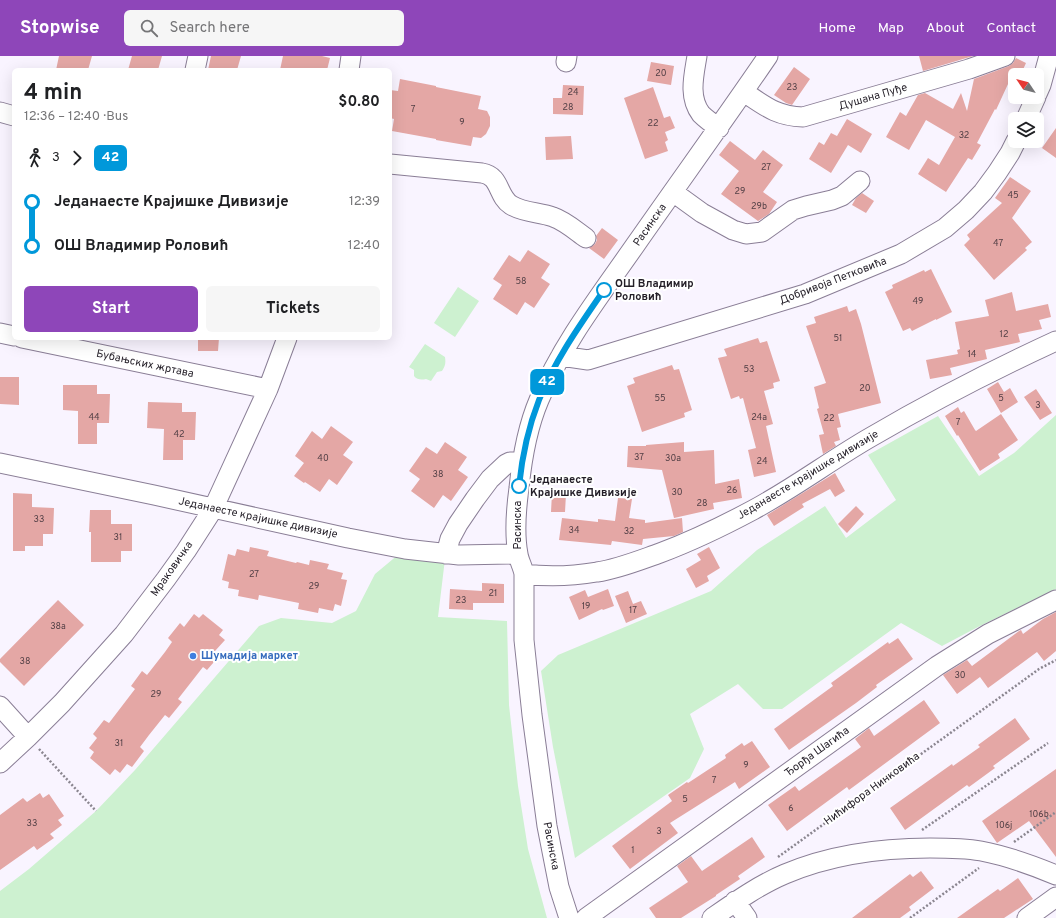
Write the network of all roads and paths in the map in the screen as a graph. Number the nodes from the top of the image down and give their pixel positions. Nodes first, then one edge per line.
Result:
1 (198, 56) edge
2 (351, 56) edge
3 (697, 56) edge
4 (768, 56) edge
5 (1005, 56) edge
6 (1049, 56) edge
7 (195, 68) edge
8 (349, 68) edge
9 (1044, 74) edge
10 (744, 92) junction
11 (0, 112) edge
12 (12, 115) edge
13 (719, 128) junction
14 (1012, 148) edge
15 (392, 164) edge
16 (860, 181) dead end
17 (674, 192) junction
18 (586, 238) dead end
19 (0, 334) edge
20 (12, 336) edge
21 (32, 340) edge
22 (286, 340) edge
23 (1056, 341) edge
24 (560, 356) junction
25 (268, 389) junction
26 (522, 462) junction
27 (0, 463) edge
28 (213, 509) junction
29 (446, 554) junction
30 (518, 554) junction
31 (524, 574) junction
32 (1056, 600) edge
33 (1056, 660) edge
34 (0, 706) edge
35 (28, 737) junction
36 (1048, 743) dead end
37 (0, 763) edge
38 (96, 811) dead end
39 (1056, 812) edge
40 (920, 831) dead end
41 (997, 855) junction
42 (778, 857) dead end
43 (1056, 875) edge
44 (1056, 897) edge
45 (736, 901) junction
46 (569, 918) edge
47 (586, 918) edge
48 (712, 918) edge
49 (748, 918) edge
50 (910, 918) edge
51 (1027, 918) edge

1 - 7 street
2 - 8 street
3 - 13 street
4 - 10 street, Расинска
5 - 10 street, Душана Пуђе
6 - 9 street
10 - 13 street, Расинска
11 - 12 street
13 - 17 street, Расинска
14 - 24 street, Добривоја Петковића
15 - 18 street
16 - 17 street
17 - 24 street, Расинска
19 - 20 street
21 - 25 street, Бубањских жртава
22 - 25 street, Мраковичка
23 - 31 street, Једанаесте крајишке дивизије
24 - 26 street, Расинска
25 - 28 street, Мраковичка
26 - 29 street
26 - 30 street, Расинска
27 - 28 street, Једанаесте крајишке дивизије
28 - 29 street, Једанаесте крајишке дивизије
28 - 35 street, Мраковичка
29 - 30 street, Једанаесте крајишке дивизије
30 - 31 street, Расинска
31 - 46 street, Расинска
32 - 47 street, Ђорђа Шагића
33 - 42 path, Нићифора Нинковића
34 - 35 street
35 - 37 street, Мраковичка
35 - 38 path
36 - 40 path
39 - 41 path
41 - 43 street
41 - 45 street
41 - 50 path
44 - 51 street
45 - 48 street
45 - 49 street

